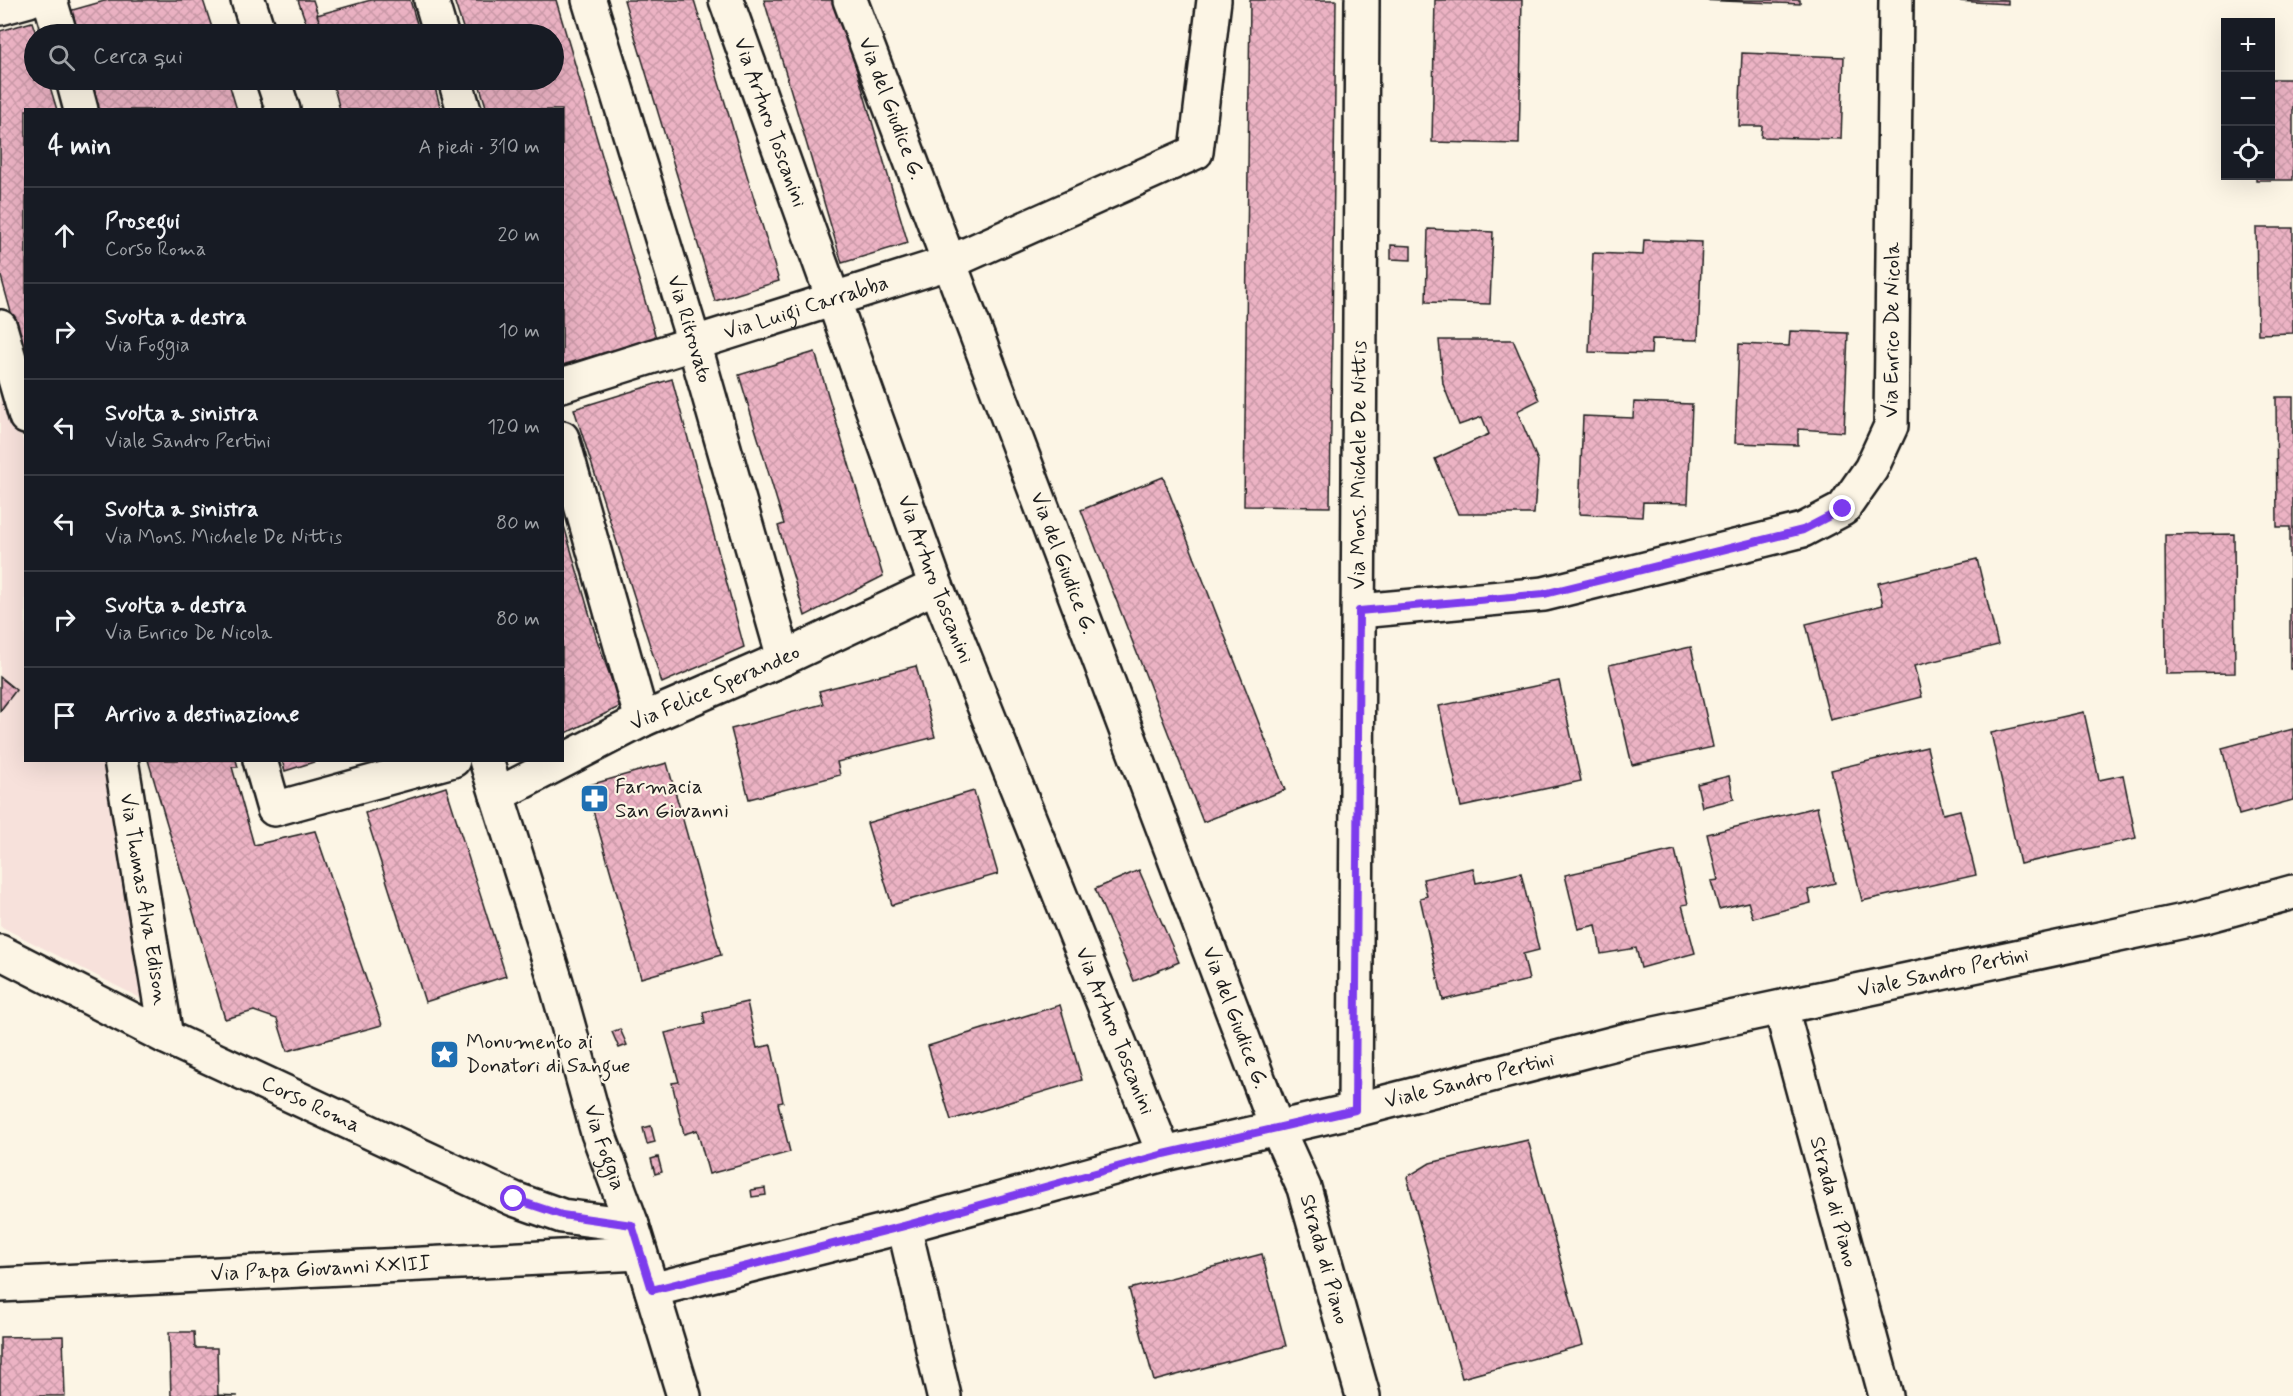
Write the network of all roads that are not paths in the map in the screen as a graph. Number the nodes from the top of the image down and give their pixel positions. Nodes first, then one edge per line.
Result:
1 (29, 0) edge
2 (50, 0) edge
3 (249, 0) edge
4 (431, 0) edge
5 (589, 0) edge
6 (726, 0) edge
7 (850, 0) edge
8 (1214, 0) edge
9 (1362, 0) edge
10 (1896, 0) edge
11 (0, 8) edge
12 (57, 24) edge
13 (256, 24) edge
14 (438, 24) edge
15 (75, 90) edge
16 (276, 90) edge
17 (458, 90) edge
18 (80, 108) edge
19 (282, 108) edge
20 (463, 108) edge
21 (948, 262) junction
22 (831, 299) junction
23 (0, 327) edge
24 (694, 343) junction
25 (564, 384) edge
26 (24, 410) edge
27 (564, 445) edge
28 (936, 586) junction
29 (1359, 611) junction
30 (784, 658) junction
31 (642, 720) junction
32 (564, 760) edge
33 (121, 762) edge
34 (261, 762) edge
35 (446, 762) edge
36 (487, 762) edge
37 (561, 762) edge
38 (497, 795) junction
39 (2293, 891) edge
40 (0, 952) edge
41 (1781, 1008) junction
42 (166, 1037) junction
43 (1355, 1110) junction
44 (1276, 1126) junction
45 (1164, 1154) junction
46 (904, 1226) junction
47 (636, 1239) junction
48 (0, 1285) edge
49 (652, 1290) junction
50 (684, 1396) edge
51 (944, 1396) edge
52 (1363, 1396) edge
53 (1886, 1396) edge

1 - 11 street
2 - 12 street
3 - 13 street
4 - 14 street
5 - 24 street, Via Ritrovato
6 - 22 street, Via Arturo Toscanini
7 - 21 street, Via del Giudice G.
8 - 21 street, Via Luigi Carrabba
9 - 29 street, Via Mons. Michele De Nittis
10 - 29 street, Via Enrico De Nicola
15 - 18 street
16 - 19 street
17 - 20 street
21 - 22 street, Via Luigi Carrabba
21 - 44 street, Via del Giudice G.
22 - 24 street, Via Luigi Carrabba
22 - 28 street, Via Arturo Toscanini
23 - 26 street
24 - 25 street, Via Luigi Carrabba
24 - 30 street, Via Ritrovato
27 - 31 street
28 - 30 street, Via Felice Sperandeo
28 - 45 street, Via Arturo Toscanini
29 - 43 street, Via Mons. Michele De Nittis
30 - 31 street, Via Felice Sperandeo
31 - 32 street, Via Felice Sperandeo
33 - 42 street, Via Thomas Alva Edison
34 - 35 street
36 - 38 street, Via Foggia
37 - 38 street, Via Felice Sperandeo
38 - 47 street, Via Foggia
39 - 41 street, Viale Sandro Pertini
40 - 42 street, Corso Roma
41 - 43 street, Viale Sandro Pertini
41 - 53 street, Strada di Piano
42 - 47 street, Corso Roma
43 - 44 street, Viale Sandro Pertini
44 - 45 street, Viale Sandro Pertini
44 - 52 street, Strada di Piano
45 - 46 street, Viale Sandro Pertini
46 - 49 street, Viale Sandro Pertini
46 - 51 street
47 - 48 street, Via Papa Giovanni XXIII
47 - 49 street, Via Foggia
49 - 50 street, Via Foggia

